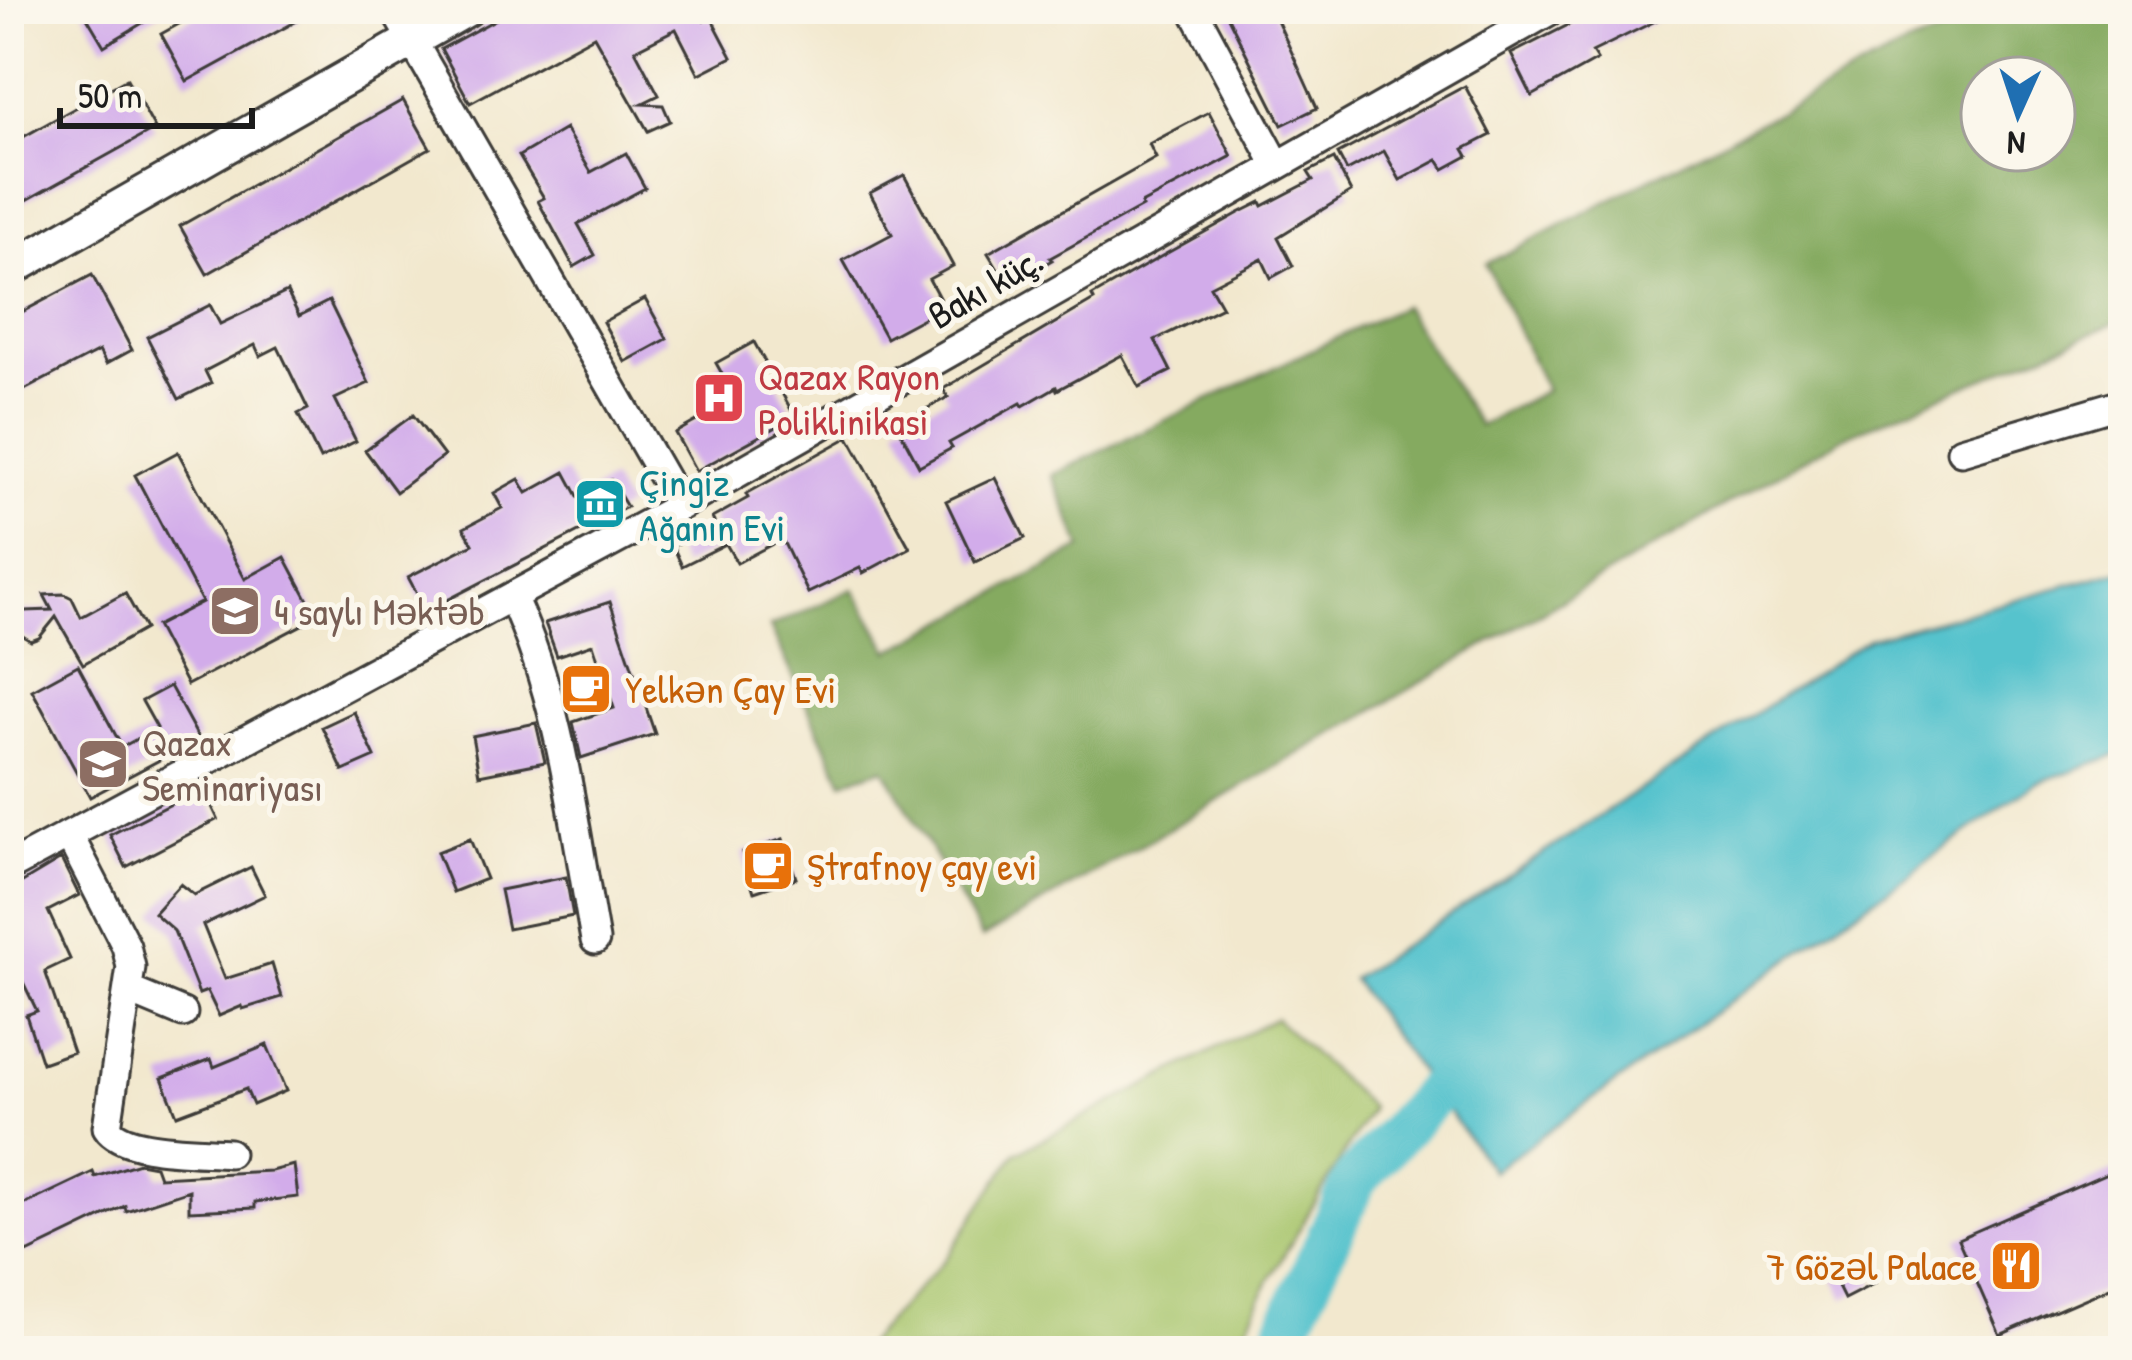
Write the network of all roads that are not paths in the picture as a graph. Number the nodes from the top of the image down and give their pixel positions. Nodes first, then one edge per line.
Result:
1 (394, 9) edge
2 (466, 9) edge
3 (1193, 9) edge
4 (1553, 9) edge
5 (411, 40) junction
6 (1277, 165) junction
7 (9, 269) edge
8 (2123, 404) edge
9 (1961, 451) dead end
10 (680, 506) junction
11 (512, 597) junction
12 (69, 835) junction
13 (9, 867) edge
14 (595, 940) dead end
15 (130, 991) junction
16 (183, 1013) dead end
17 (230, 1153) dead end

1 - 5 street
2 - 5 street
3 - 6 street
4 - 6 street, Bakı küç.
5 - 7 street
5 - 10 street
6 - 10 street, Bakı küç.
8 - 9 street
10 - 11 street, Bakı küç.
11 - 12 street, Bakı küç.
11 - 14 street
12 - 13 street, Bakı küç.
12 - 15 street
15 - 16 street
15 - 17 street

